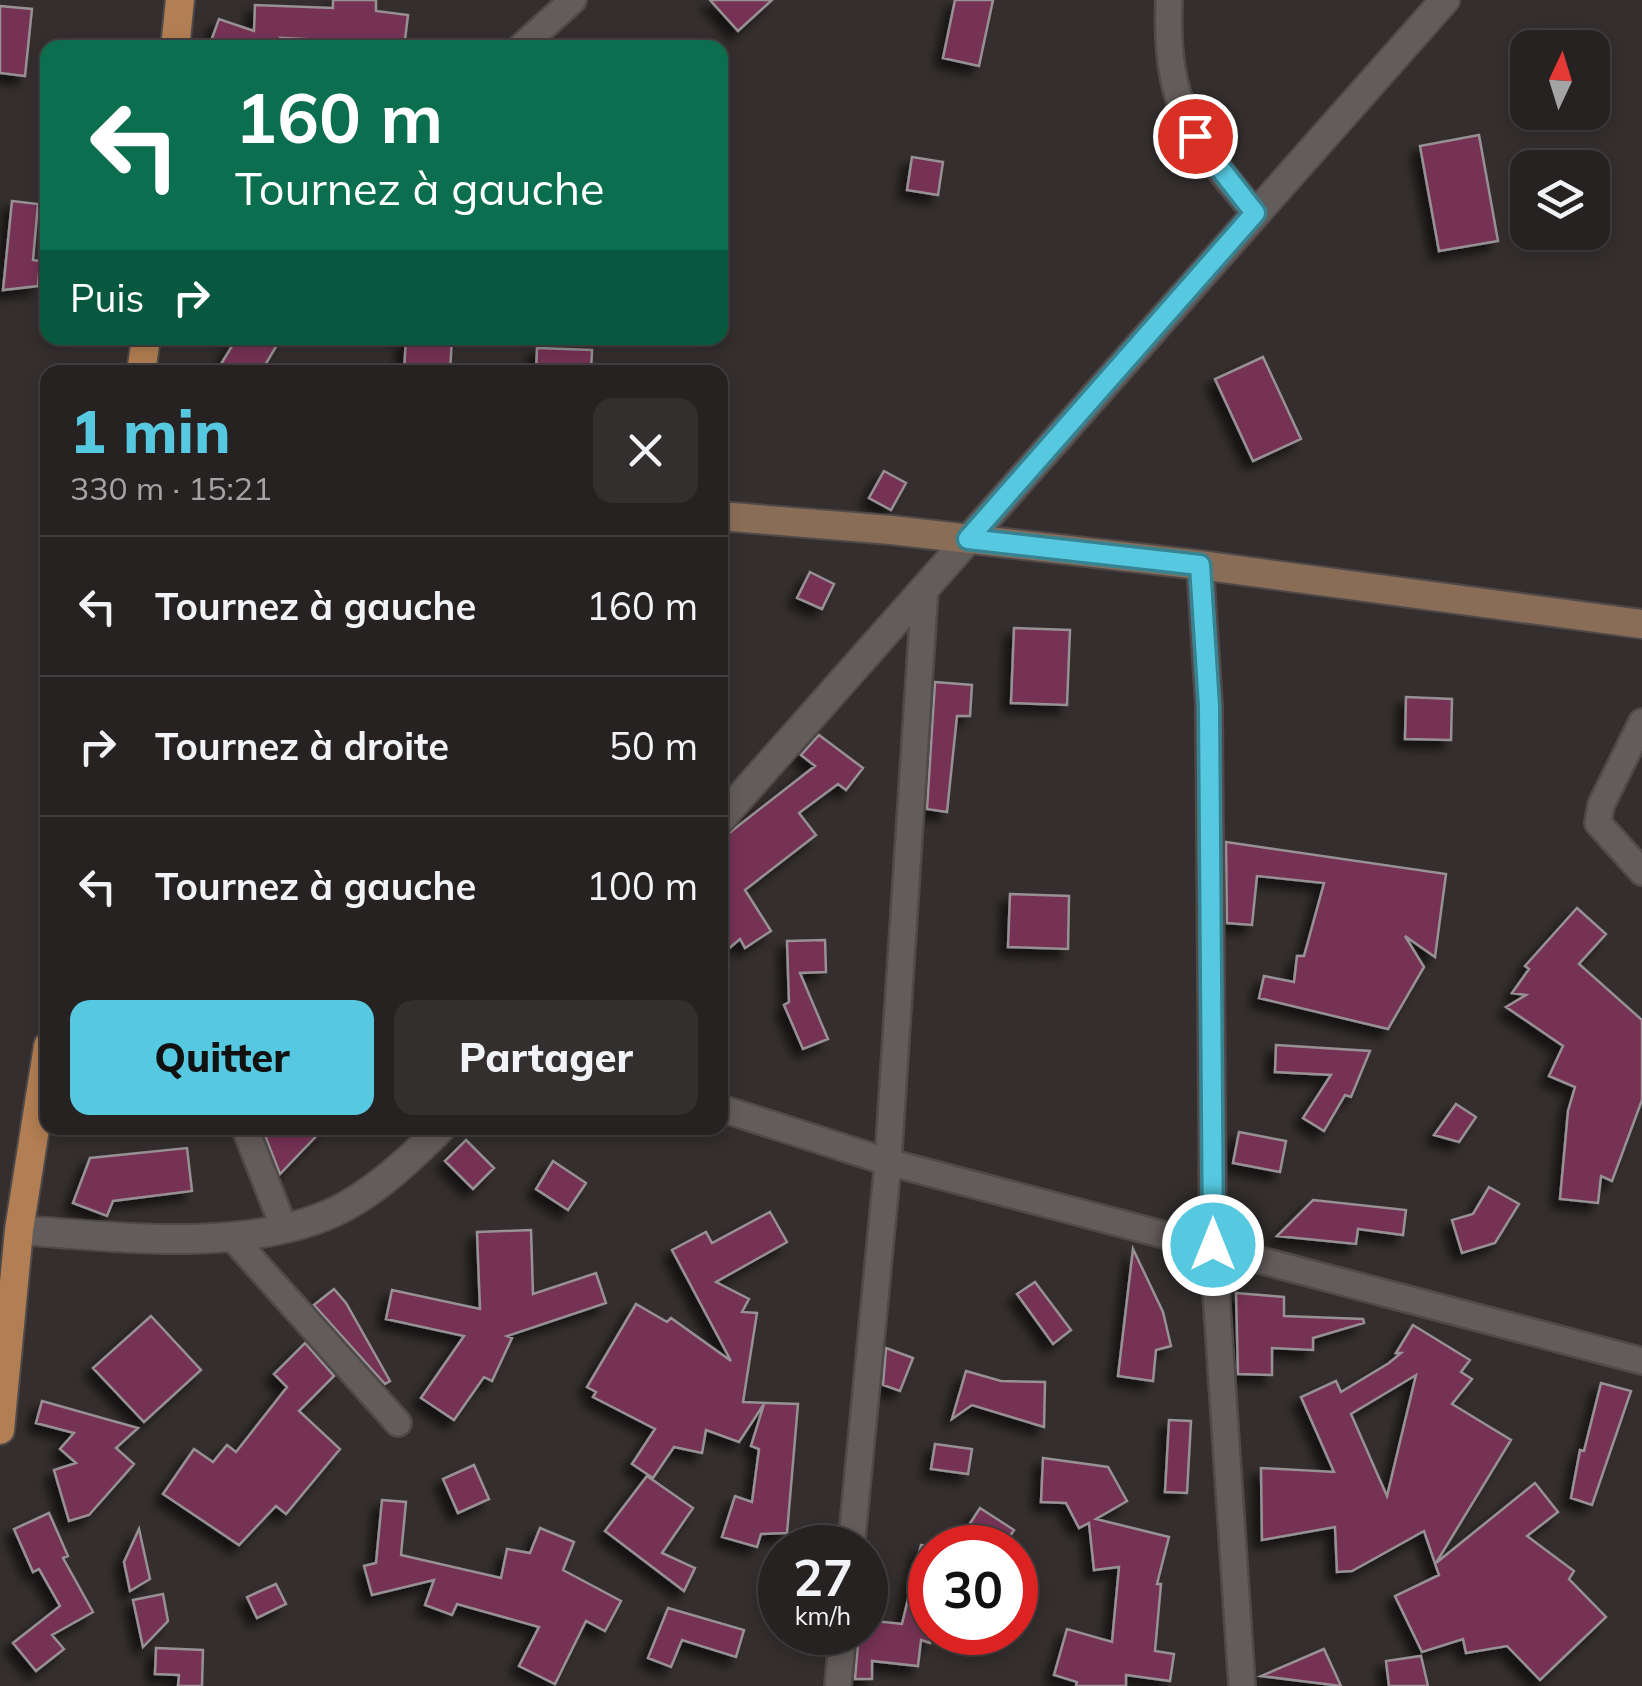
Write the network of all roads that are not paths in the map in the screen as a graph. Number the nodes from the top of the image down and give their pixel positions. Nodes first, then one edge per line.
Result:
1 (180, 0) edge
2 (573, 0) edge
3 (1169, 0) edge
4 (1445, 0) edge
5 (176, 40) edge
6 (529, 40) edge
7 (1255, 213) junction
8 (728, 517) edge
9 (968, 539) junction
10 (1200, 565) junction
11 (925, 588) junction
12 (1642, 624) edge
13 (1642, 722) edge
14 (728, 811) edge
15 (1642, 872) edge
16 (40, 1084) edge
17 (728, 1111) edge
18 (249, 1135) edge
19 (434, 1135) edge
20 (888, 1162) junction
21 (10, 1228) edge
22 (284, 1228) junction
23 (232, 1236) junction
24 (1213, 1245) junction
25 (1642, 1361) edge
26 (398, 1423) dead end
27 (0, 1430) edge
28 (853, 1525) edge
29 (841, 1655) edge
30 (838, 1686) edge
31 (1242, 1686) edge

1 - 5 main road
2 - 6 street
3 - 7 street
4 - 7 street
7 - 9 street
8 - 9 main road
9 - 10 main road
9 - 11 street
10 - 12 main road
10 - 24 street
11 - 14 street
11 - 20 street
13 - 15 street
16 - 21 main road
17 - 20 street
18 - 22 street
19 - 22 street
20 - 24 street
20 - 28 street
21 - 23 street
21 - 27 main road
22 - 23 street
23 - 26 street
24 - 25 street
24 - 31 street
29 - 30 street

